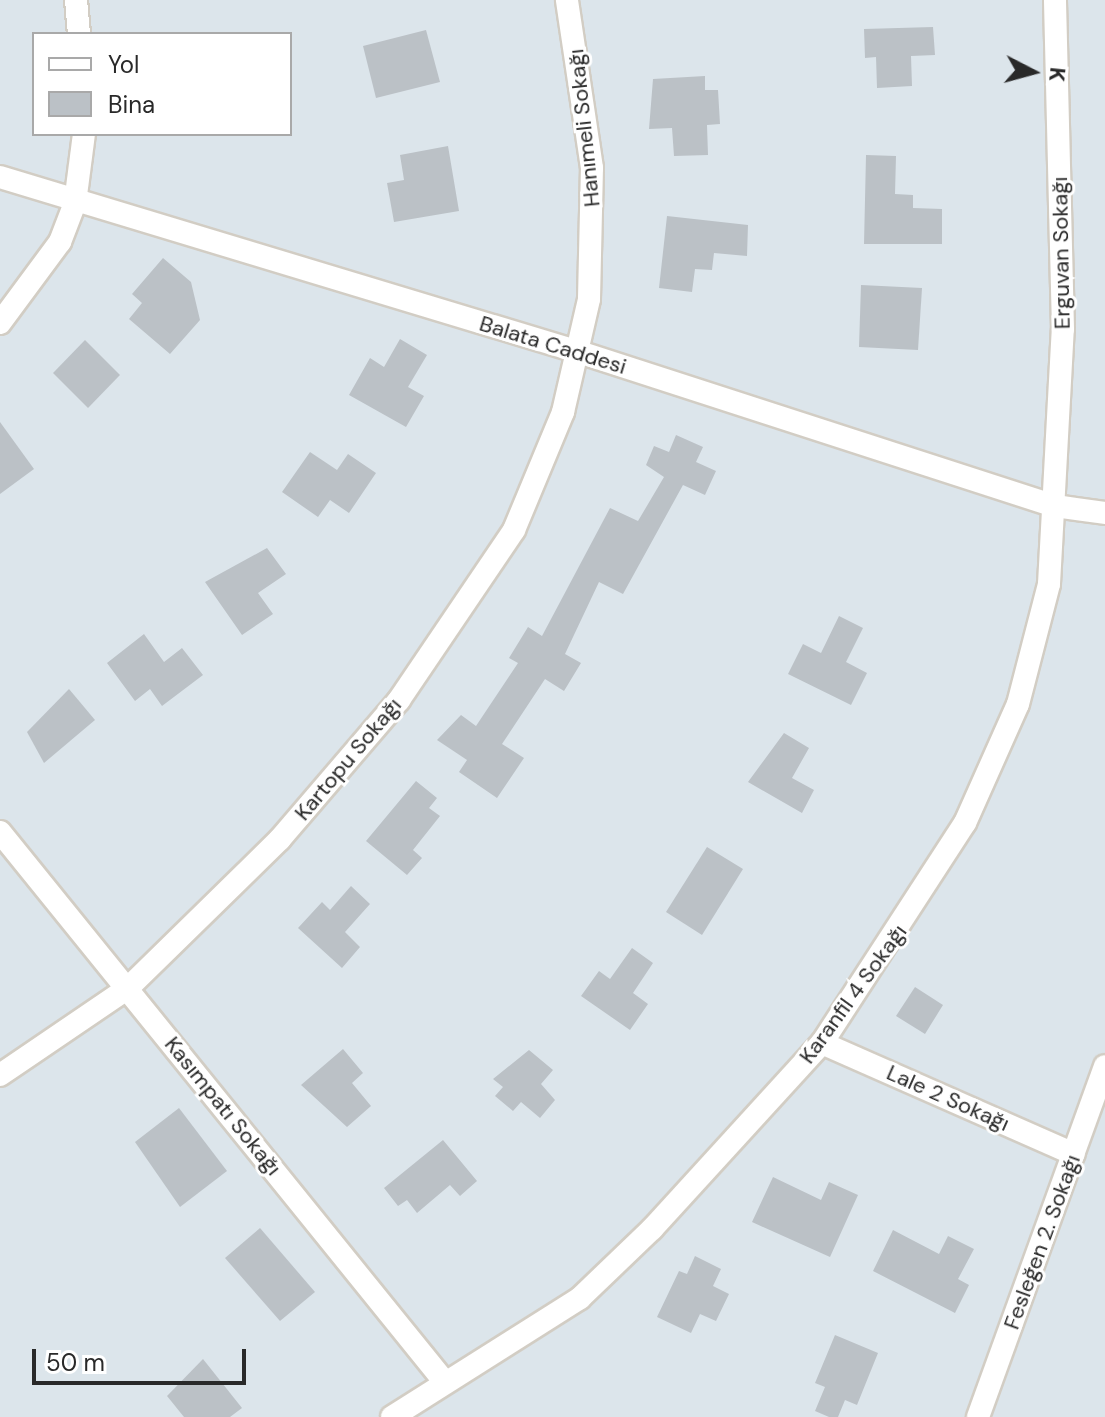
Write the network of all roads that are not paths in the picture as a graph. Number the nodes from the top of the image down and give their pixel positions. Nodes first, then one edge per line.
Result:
1 (76, 0) edge
2 (567, 0) edge
3 (1055, 0) edge
4 (79, 32) edge
5 (84, 136) edge
6 (0, 177) edge
7 (75, 203) junction
8 (0, 323) edge
9 (579, 352) junction
10 (1055, 506) junction
11 (1105, 513) edge
12 (0, 832) edge
13 (128, 988) junction
14 (822, 1043) junction
15 (1105, 1066) edge
16 (0, 1075) edge
17 (1074, 1154) junction
18 (444, 1381) junction
19 (392, 1417) edge
20 (978, 1417) edge

1 - 4 street
2 - 9 street, Hanımeli Sokağı
3 - 10 street, Erguvan Sokağı
5 - 7 street
6 - 7 street, Balata Caddesi
7 - 8 street
7 - 9 street, Balata Caddesi
9 - 10 street, Balata Caddesi
9 - 13 street, Kartopu Sokağı
10 - 11 street, Balata Caddesi
10 - 14 street, Karanfil 4 Sokağı
12 - 13 street, Kasımpatı Sokağı
13 - 16 street, Kartopu Sokağı
13 - 18 street, Kasımpatı Sokağı
14 - 17 street, Lale 2 Sokağı
14 - 18 street, Karanfil 4 Sokağı
15 - 17 street, Fesleğen 2. Sokağı
17 - 20 street, Fesleğen 2. Sokağı
18 - 19 street, Karanfil 4 Sokağı

